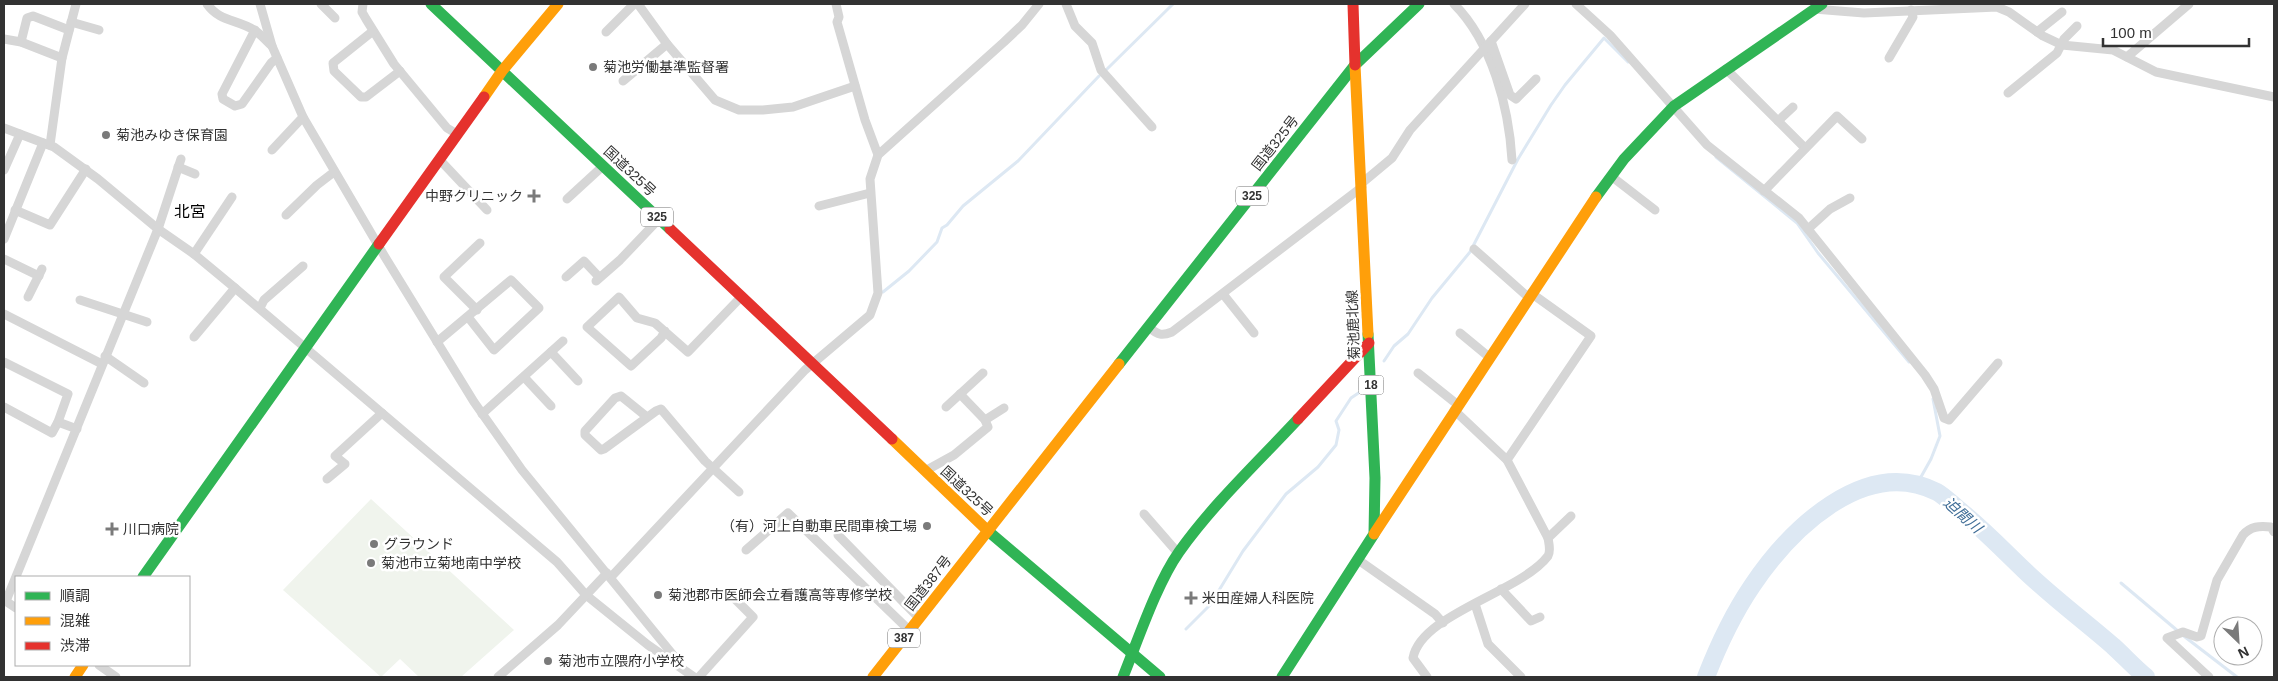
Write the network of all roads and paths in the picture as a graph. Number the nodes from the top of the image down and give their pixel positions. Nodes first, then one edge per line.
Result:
1 (76, 4) edge
2 (207, 4) edge
3 (321, 4) edge
4 (363, 4) edge
5 (431, 4) edge
6 (558, 4) edge
7 (634, 4) edge
8 (638, 4) edge
9 (836, 4) edge
10 (1039, 4) edge
11 (1066, 4) edge
12 (1353, 4) edge
13 (1419, 4) edge
14 (1454, 4) edge
15 (1525, 4) edge
16 (1576, 4) edge
17 (2189, 4) edge
18 (263, 5) edge
19 (1970, 6) edge
20 (1999, 6) edge
21 (1818, 7) edge
22 (1911, 10) junction
23 (2062, 12) dead end
24 (335, 18) dead end
25 (70, 26) junction
26 (2077, 26) dead end
27 (99, 30) dead end
28 (255, 30) junction
29 (373, 31) junction
30 (606, 32) dead end
31 (2037, 32) junction
32 (4, 39) edge
33 (1491, 41) junction
34 (21, 42) junction
35 (667, 44) junction
36 (2062, 45) junction
37 (272, 46) junction
38 (1484, 48) junction
39 (2127, 57) junction
40 (62, 58) junction
41 (277, 58) junction
42 (1889, 58) dead end
43 (1356, 65) junction
44 (1726, 69) junction
45 (502, 70) junction
46 (400, 71) junction
47 (1536, 80) dead end
48 (623, 81) dead end
49 (855, 86) junction
50 (2008, 93) dead end
51 (2274, 97) edge
52 (1674, 106) junction
53 (1793, 107) dead end
54 (303, 117) junction
55 (1778, 121) junction
56 (1152, 127) dead end
57 (4, 128) edge
58 (20, 134) junction
59 (457, 134) junction
60 (1862, 139) dead end
61 (47, 144) junction
62 (1804, 146) junction
63 (272, 150) dead end
64 (878, 155) junction
65 (439, 159) junction
66 (1512, 160) dead end
67 (603, 166) junction
68 (86, 169) junction
69 (4, 170) edge
70 (334, 172) junction
71 (195, 174) dead end
72 (1611, 176) junction
73 (1362, 185) junction
74 (1764, 190) junction
75 (870, 194) junction
76 (232, 197) dead end
77 (1850, 198) dead end
78 (567, 199) dead end
79 (819, 206) dead end
80 (15, 210) junction
81 (487, 210) dead end
82 (1654, 210) dead end
83 (286, 215) dead end
84 (659, 219) junction
85 (158, 229) junction
86 (1808, 229) junction
87 (4, 239) edge
88 (480, 243) dead end
89 (379, 244) junction
90 (1474, 249) dead end
91 (194, 254) junction
92 (4, 259) edge
93 (303, 266) dead end
94 (566, 277) dead end
95 (235, 288) junction
96 (1223, 294) junction
97 (1529, 295) junction
98 (742, 296) junction
99 (28, 297) dead end
100 (80, 300) dead end
101 (260, 308) junction
102 (477, 310) junction
103 (123, 312) junction
104 (4, 314) edge
105 (468, 317) junction
106 (147, 322) dead end
107 (1150, 328) junction
108 (664, 331) junction
109 (1254, 333) dead end
110 (1460, 333) dead end
111 (194, 337) dead end
112 (562, 341) dead end
113 (437, 342) junction
114 (1369, 343) junction
115 (306, 348) junction
116 (551, 352) junction
117 (1489, 357) junction
118 (103, 360) junction
119 (4, 362) edge
120 (812, 363) junction
121 (1998, 363) dead end
122 (983, 372) dead end
123 (1418, 373) dead end
124 (524, 377) junction
125 (578, 381) dead end
126 (144, 383) dead end
127 (960, 394) junction
128 (550, 406) dead end
129 (4, 407) edge
130 (946, 407) dead end
131 (1004, 408) dead end
132 (1456, 408) junction
133 (382, 413) junction
134 (482, 414) junction
135 (647, 417) junction
136 (985, 420) junction
137 (58, 422) junction
138 (77, 429) junction
139 (1507, 460) junction
140 (712, 467) junction
141 (925, 471) junction
142 (327, 479) dead end
143 (738, 492) dead end
144 (1144, 514) dead end
145 (1571, 516) dead end
146 (2273, 527) edge
147 (988, 530) junction
148 (1374, 534) junction
149 (838, 535) dead end
150 (1548, 538) junction
151 (746, 550) dead end
152 (1178, 553) junction
153 (1358, 559) junction
154 (609, 575) junction
155 (15, 576) edge
156 (15, 576) edge
157 (144, 576) edge
158 (1501, 589) junction
159 (586, 594) junction
160 (735, 599) dead end
161 (5, 600) edge
162 (1475, 604) junction
163 (1540, 617) dead end
164 (919, 618) junction
165 (1443, 623) junction
166 (910, 631) junction
167 (1132, 654) junction
168 (82, 666) edge
169 (100, 666) edge
170 (686, 673) edge
171 (74, 677) edge
172 (116, 677) edge
173 (498, 677) edge
174 (699, 677) edge
175 (873, 677) edge
176 (1123, 677) edge
177 (1160, 677) edge
178 (1282, 677) edge
179 (1427, 677) edge
180 (1521, 677) edge
181 (2209, 677) edge

1 - 25 street
2 - 28 street
3 - 24 street
4 - 29 street
5 - 45 main road, 国道325号 / 325
6 - 45 main road
7 - 30 street
8 - 35 street
9 - 49 street
10 - 64 street
11 - 56 street
12 - 43 main road
13 - 43 main road, 国道325号 / 325
14 - 38 street
15 - 33 street
16 - 52 street
17 - 39 street
18 - 37 street
19 - 20 street
19 - 22 street
20 - 31 street
21 - 22 street
21 - 44 main road
22 - 42 street
23 - 31 street
25 - 27 street
25 - 34 street
25 - 40 street
26 - 36 street
28 - 37 street
28 - 41 street
29 - 46 street
29 - 46 street
31 - 36 street
32 - 34 street
33 - 38 street
33 - 47 street
34 - 40 street
35 - 48 street
35 - 49 street
36 - 39 street
36 - 50 street
37 - 41 street
38 - 66 street
38 - 73 street
39 - 51 street
40 - 61 street
41 - 54 street
43 - 73 main road, 菊池鹿北線 / 18
43 - 107 main road, 国道325号 / 325
44 - 52 main road
44 - 55 street
45 - 59 main road
45 - 67 main road, 国道325号 / 325
46 - 59 street
49 - 64 street
52 - 72 main road
52 - 74 street
53 - 55 street
54 - 63 street
54 - 70 street
55 - 62 street
57 - 58 street
58 - 61 street
58 - 69 street
59 - 65 main road
60 - 62 street
61 - 68 street
61 - 80 street
62 - 74 street
64 - 75 street
65 - 81 street
65 - 89 main road
67 - 78 street
67 - 84 main road, 国道325号 / 325
68 - 80 street
68 - 85 street
70 - 83 street
70 - 89 street
71 - 85 street
72 - 82 street
72 - 97 main road
73 - 96 street
73 - 114 main road, 菊池鹿北線 / 18
74 - 86 street
75 - 79 street
75 - 120 street
76 - 91 street
77 - 86 street
80 - 87 street
84 - 94 street
84 - 98 main road, 国道325号 / 325
85 - 91 street
85 - 103 street
86 - 121 street
88 - 102 street
89 - 113 street
89 - 115 main road
90 - 97 street
91 - 95 street
92 - 99 street
93 - 101 street
95 - 101 street
95 - 111 street
96 - 107 street
96 - 109 street
97 - 117 main road
97 - 139 street
98 - 108 street
98 - 120 main road, 国道325号 / 325
100 - 103 street
101 - 115 street
102 - 105 street
102 - 105 street
103 - 106 street
103 - 118 street
104 - 118 street
105 - 113 street
107 - 147 main road, 国道325号 / 325
108 - 108 street
110 - 117 street
112 - 116 street
113 - 134 street
114 - 148 main road, 菊池鹿北線 / 18
114 - 152 main road
115 - 133 street
115 - 157 main road
116 - 124 street
116 - 125 street
117 - 132 main road
118 - 126 street
118 - 138 street
119 - 137 street
120 - 140 street
120 - 141 main road, 国道325号 / 325
122 - 127 street
123 - 132 street
124 - 128 street
124 - 134 street
127 - 130 street
127 - 136 street
129 - 137 street
131 - 136 street
132 - 139 street
132 - 148 main road
133 - 142 street
133 - 159 street
134 - 154 street
135 - 135 street
135 - 140 street
136 - 141 street
137 - 138 street
138 - 155 street
139 - 150 street
140 - 143 street
140 - 154 street
141 - 147 main road, 国道325号 / 325
144 - 152 street
145 - 150 street
146 - 181 street
147 - 164 main road, 国道387号 / 387
147 - 167 main road
148 - 153 main road
149 - 164 street
150 - 158 street
151 - 166 street
152 - 167 main road
153 - 165 street
153 - 178 main road
154 - 159 street
154 - 170 street
156 - 161 street
158 - 162 street
158 - 163 street
159 - 170 street
159 - 173 street
160 - 174 street
162 - 165 street
162 - 180 street
164 - 166 main road, 国道387号 / 387
165 - 179 street
166 - 175 main road, 国道387号 / 387
167 - 176 main road
167 - 177 main road
168 - 171 main road
169 - 172 street

